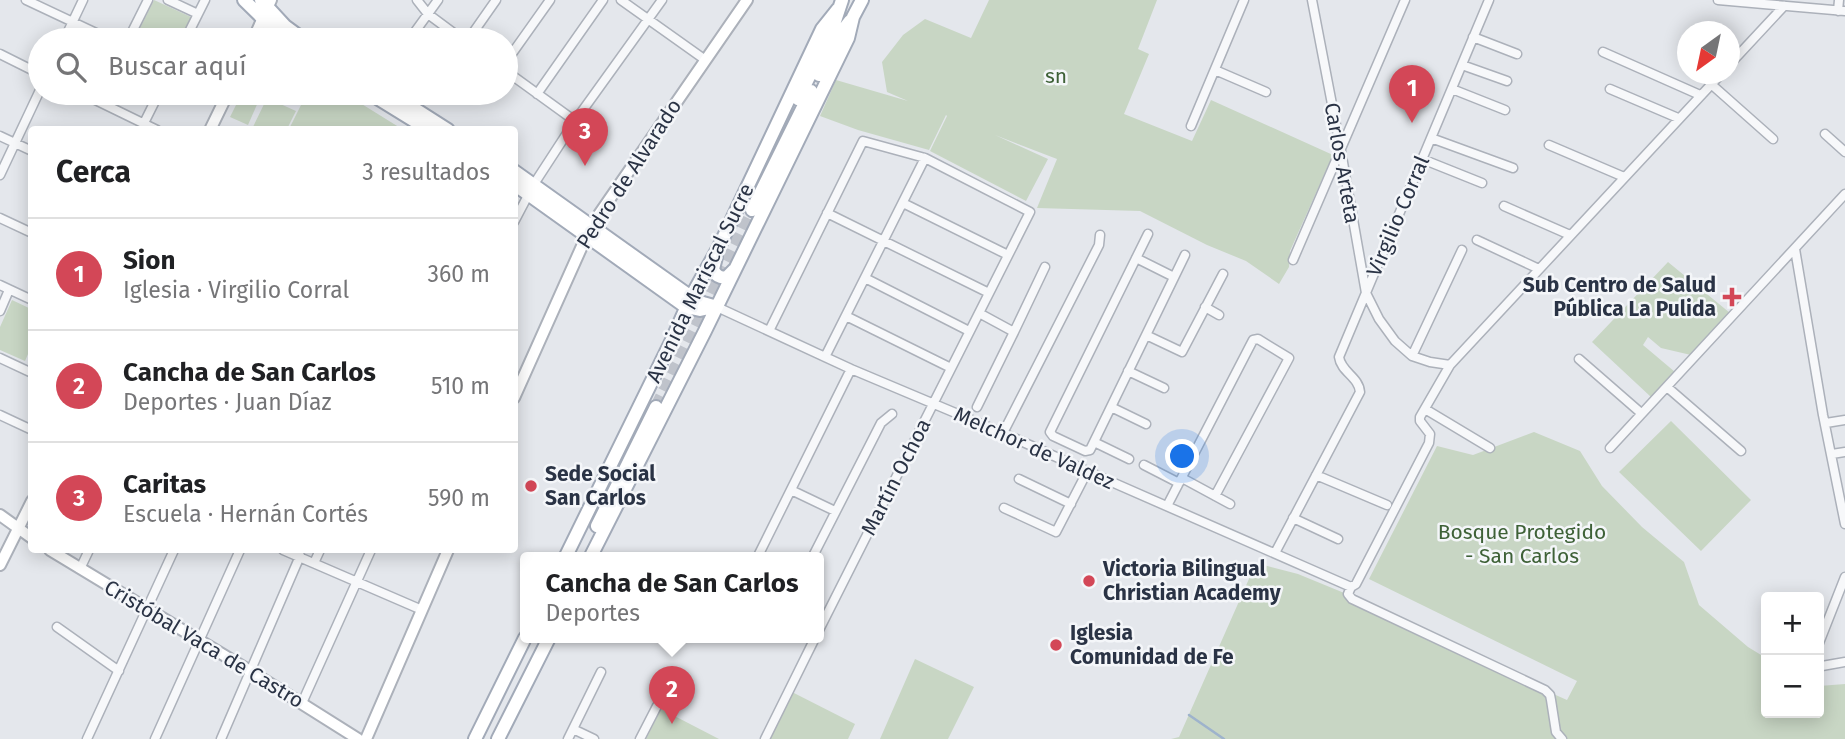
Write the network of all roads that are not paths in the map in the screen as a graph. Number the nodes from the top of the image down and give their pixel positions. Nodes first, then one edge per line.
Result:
1 (26, 0) edge
2 (83, 0) edge
3 (148, 0) edge
4 (168, 0) edge
5 (205, 0) edge
6 (244, 0) edge
7 (417, 0) edge
8 (438, 0) edge
9 (496, 0) edge
10 (550, 0) edge
11 (603, 0) edge
12 (621, 0) edge
13 (662, 0) edge
14 (747, 0) edge
15 (862, 0) edge
16 (1244, 0) edge
17 (1312, 0) edge
18 (1405, 0) edge
19 (1489, 0) edge
20 (1718, 0) edge
21 (1839, 0) edge
22 (1758, 1) edge
23 (840, 5) edge
24 (1784, 6) junction
25 (266, 7) edge
26 (1842, 11) edge
27 (198, 14) junction
28 (428, 14) junction
29 (853, 17) junction
30 (648, 19) junction
31 (72, 22) junction
32 (69, 28) edge
33 (85, 28) edge
34 (134, 28) edge
35 (191, 28) edge
36 (258, 28) edge
37 (278, 28) edge
38 (288, 28) edge
39 (418, 28) edge
40 (448, 28) edge
41 (474, 28) edge
42 (1473, 37) junction
43 (518, 45) edge
44 (1603, 52) dead end
45 (1740, 53) edge
46 (0, 54) edge
47 (1517, 54) dead end
48 (704, 59) junction
49 (1462, 65) junction
50 (28, 68) edge
51 (1214, 70) junction
52 (518, 80) edge
53 (1507, 81) dead end
54 (1711, 84) joint
55 (1452, 89) junction
56 (1610, 89) dead end
57 (1266, 92) dead end
58 (537, 94) junction
59 (1700, 95) junction
60 (33, 105) edge
61 (106, 105) edge
62 (153, 105) edge
63 (222, 105) edge
64 (389, 105) edge
65 (409, 105) edge
66 (1505, 110) dead end
67 (1678, 118) junction
68 (575, 121) junction
69 (144, 123) junction
70 (150, 126) edge
71 (213, 126) edge
72 (423, 126) edge
73 (442, 126) edge
74 (1191, 126) dead end
75 (1825, 134) dead end
76 (0, 136) edge
77 (1431, 138) junction
78 (1773, 139) dead end
79 (15, 143) junction
80 (1549, 145) dead end
81 (28, 149) edge
82 (1341, 151) junction
83 (1845, 152) edge
84 (925, 158) junction
85 (1422, 159) junction
86 (1513, 168) dead end
87 (0, 175) edge
88 (518, 176) edge
89 (1624, 177) junction
90 (1482, 183) dead end
91 (518, 185) edge
92 (531, 188) junction
93 (1845, 194) edge
94 (903, 202) junction
95 (1504, 206) dead end
96 (827, 213) junction
97 (518, 214) edge
98 (0, 218) edge
99 (28, 231) edge
100 (588, 231) junction
101 (1148, 234) dead end
102 (1100, 235) dead end
103 (1570, 235) junction
104 (1477, 240) dead end
105 (883, 241) junction
106 (719, 247) junction
107 (1795, 248) junction
108 (1462, 250) dead end
109 (1008, 255) junction
110 (1185, 255) dead end
111 (1136, 258) junction
112 (1293, 260) dead end
113 (1045, 267) dead end
114 (1539, 269) junction
115 (735, 270) junction
116 (1223, 274) dead end
117 (1174, 277) junction
118 (864, 278) junction
119 (0, 285) edge
120 (9, 290) junction
121 (989, 293) junction
122 (1366, 293) junction
123 (28, 298) edge
124 (688, 302) junction
125 (718, 307) junction
126 (1205, 307) junction
127 (0, 311) edge
128 (979, 313) junction
129 (1219, 315) dead end
130 (846, 316) junction
131 (769, 331) junction
132 (969, 331) junction
133 (1014, 332) junction
134 (1146, 335) junction
135 (672, 340) junction
136 (1412, 356) junction
137 (825, 357) junction
138 (0, 358) edge
139 (1579, 359) dead end
140 (690, 360) junction
141 (1450, 365) junction
142 (951, 368) junction
143 (28, 369) edge
144 (851, 369) junction
145 (1128, 371) junction
146 (1667, 387) junction
147 (1164, 388) dead end
148 (518, 389) edge
149 (933, 403) junction
150 (977, 407) dead end
151 (1111, 407) junction
152 (1425, 409) junction
153 (1641, 413) junction
154 (892, 414) dead end
155 (0, 415) edge
156 (1845, 420) edge
157 (1146, 424) dead end
158 (1826, 424) junction
159 (28, 428) edge
160 (1003, 433) junction
161 (1094, 442) junction
162 (1069, 443) junction
163 (1490, 448) dead end
164 (1610, 448) dead end
165 (1741, 451) dead end
166 (1845, 452) edge
167 (1832, 454) junction
168 (1129, 459) dead end
169 (1061, 460) junction
170 (1144, 465) dead end
171 (1087, 472) junction
172 (1316, 475) junction
173 (1019, 479) dead end
174 (1181, 481) junction
175 (1841, 487) edge
176 (791, 490) junction
177 (1215, 496) junction
178 (1071, 504) junction
179 (1230, 504) dead end
180 (1387, 505) dead end
181 (1167, 506) junction
182 (1004, 508) dead end
183 (28, 509) edge
184 (835, 511) junction
185 (0, 515) edge
186 (1293, 518) junction
187 (1845, 524) edge
188 (18, 529) junction
189 (28, 535) edge
190 (1338, 539) dead end
191 (568, 552) edge
192 (576, 552) edge
193 (585, 552) edge
194 (593, 552) edge
195 (760, 552) edge
196 (815, 552) edge
197 (55, 553) edge
198 (88, 553) edge
199 (173, 553) edge
200 (239, 553) edge
201 (292, 553) edge
202 (319, 553) edge
203 (370, 553) edge
204 (447, 553) edge
205 (1275, 554) junction
206 (300, 556) junction
207 (314, 563) junction
208 (0, 565) edge
209 (80, 569) junction
210 (1845, 577) edge
211 (357, 581) junction
212 (1352, 587) junction
213 (148, 609) junction
214 (422, 610) junction
215 (824, 618) edge
216 (58, 627) dead end
217 (1824, 630) edge
218 (200, 640) junction
219 (523, 643) edge
220 (546, 643) edge
221 (813, 643) edge
222 (1845, 662) edge
223 (1824, 666) edge
224 (119, 671) junction
225 (250, 671) junction
226 (601, 672) dead end
227 (302, 703) junction
228 (657, 706) dead end
229 (573, 729) junction
230 (1558, 738) edge
231 (88, 739) edge
232 (155, 739) edge
233 (221, 739) edge
234 (358, 739) edge
235 (366, 739) edge
236 (475, 739) edge
237 (498, 739) edge
238 (568, 739) edge
239 (594, 739) edge
240 (640, 739) edge
241 (765, 739) edge

1 - 31 street
2 - 31 street
3 - 34 street
4 - 27 street
5 - 27 street
6 - 25 main road
7 - 28 street
8 - 28 street
9 - 41 street
10 - 43 street
11 - 58 street
12 - 30 street
13 - 30 street
14 - 48 main road, Pedro de Alvarado
15 - 29 main road, Avenida Mariscal Sucre
16 - 51 street
17 - 82 street, Carlos Arteta
18 - 82 street
19 - 42 street, Virgilio Corral
20 - 22 street
21 - 26 street
22 - 24 street
23 - 29 main road, Avenida Mariscal Sucre
23 - 106 main road, Avenida Mariscal Sucre
24 - 26 street
24 - 45 street
25 - 36 main road
25 - 37 main road
25 - 38 main road
27 - 35 street
28 - 39 street
28 - 40 street
29 - 115 main road, Avenida Mariscal Sucre
30 - 48 street
30 - 68 street
31 - 32 street
31 - 33 street
42 - 47 street
42 - 49 street, Virgilio Corral
44 - 59 street
46 - 50 street
48 - 100 main road, Pedro de Alvarado
49 - 53 street
49 - 55 street, Virgilio Corral
51 - 57 street
51 - 74 street
52 - 58 street
54 - 59 street
54 - 78 street
55 - 66 street
55 - 77 street, Virgilio Corral
56 - 67 street
58 - 68 street
59 - 67 street
60 - 79 street
61 - 69 street
62 - 69 street
63 - 71 main road
64 - 72 main road
65 - 73 main road
67 - 89 street
68 - 92 street
69 - 70 street
75 - 83 street
76 - 79 street
77 - 85 street, Virgilio Corral
77 - 86 street
79 - 81 street
79 - 87 street
80 - 89 street
82 - 112 street
82 - 122 street, Carlos Arteta
84 - 94 street
84 - 96 street
84 - 109 street, Martín Ochoa
85 - 90 street
85 - 122 street, Virgilio Corral
88 - 92 main road
89 - 103 street
91 - 92 main road
92 - 97 street
92 - 100 main road
93 - 107 street
94 - 105 street
94 - 109 street
95 - 103 street
96 - 105 street
96 - 131 street
98 - 99 street
100 - 124 main road
100 - 148 main road, Pedro de Alvarado
101 - 111 street
102 - 160 street
103 - 114 street
104 - 114 street
105 - 118 street
105 - 121 street
106 - 115 main road
106 - 124 main road, Avenida Mariscal Sucre
107 - 146 street
107 - 158 street
108 - 136 street
109 - 121 street, Martín Ochoa
110 - 117 street
111 - 117 street
111 - 162 street
113 - 133 street
114 - 141 street
115 - 125 main road, Avenida Mariscal Sucre
116 - 126 street
117 - 134 street
118 - 130 street
118 - 132 street
119 - 120 street
120 - 123 street
120 - 127 street
121 - 128 street, Martín Ochoa
122 - 136 street, Carlos Arteta
122 - 172 street, Virgilio Corral
124 - 125 main road
124 - 135 main road, Avenida Mariscal Sucre
125 - 131 street, Melchor de Valdez
125 - 140 main road, Avenida Mariscal Sucre
126 - 129 street
126 - 134 street
128 - 132 street, Martín Ochoa
128 - 133 street
130 - 137 street
130 - 142 street
131 - 137 street, Melchor de Valdez
132 - 142 street, Martín Ochoa
133 - 150 street
134 - 145 street
135 - 140 main road
135 - 191 main road, Avenida Mariscal Sucre
136 - 141 street
137 - 144 street, Melchor de Valdez
138 - 143 street
139 - 153 street
140 - 194 main road, Avenida Mariscal Sucre
141 - 152 street
142 - 149 street, Martín Ochoa
144 - 149 street, Melchor de Valdez
144 - 176 street
145 - 147 street
145 - 151 street
146 - 153 street
146 - 165 street
149 - 160 street, Melchor de Valdez
149 - 215 street, Martín Ochoa
151 - 157 street
151 - 161 street
152 - 163 street
152 - 212 street
153 - 164 street
154 - 184 street
155 - 159 street
156 - 158 street
158 - 167 street
160 - 169 street, Melchor de Valdez
161 - 162 street
161 - 168 street
162 - 169 street
166 - 167 street
167 - 175 street
169 - 171 street, Melchor de Valdez
170 - 174 street
171 - 178 street
171 - 181 street, Melchor de Valdez
172 - 180 street
172 - 186 street
173 - 178 street
174 - 177 street
174 - 177 street
174 - 181 street
175 - 187 street
176 - 184 street
176 - 195 street
177 - 179 street
178 - 182 street
181 - 205 street, Melchor de Valdez
183 - 188 main road
184 - 196 street
185 - 188 main road
186 - 190 street
186 - 205 street
188 - 189 main road
188 - 208 main road
192 - 193 main road, Avenida Mariscal Sucre
197 - 209 main road, Cristóbal Vaca de Castro
198 - 209 street
199 - 213 street
200 - 218 street
201 - 206 street
202 - 207 street
203 - 211 street
204 - 214 main road
205 - 212 street, Melchor de Valdez
206 - 207 street
206 - 225 street
207 - 211 street
209 - 213 main road, Cristóbal Vaca de Castro
210 - 217 street
211 - 214 street
211 - 227 street
212 - 230 street
213 - 218 main road, Cristóbal Vaca de Castro
213 - 224 street
214 - 235 main road
216 - 224 street
218 - 225 main road, Cristóbal Vaca de Castro
218 - 232 street
219 - 236 main road
220 - 237 main road
221 - 241 street
222 - 223 street
224 - 231 street
225 - 227 main road, Cristóbal Vaca de Castro
225 - 233 street
226 - 229 street
227 - 234 main road, Cristóbal Vaca de Castro
228 - 240 street
229 - 238 street
229 - 239 street

